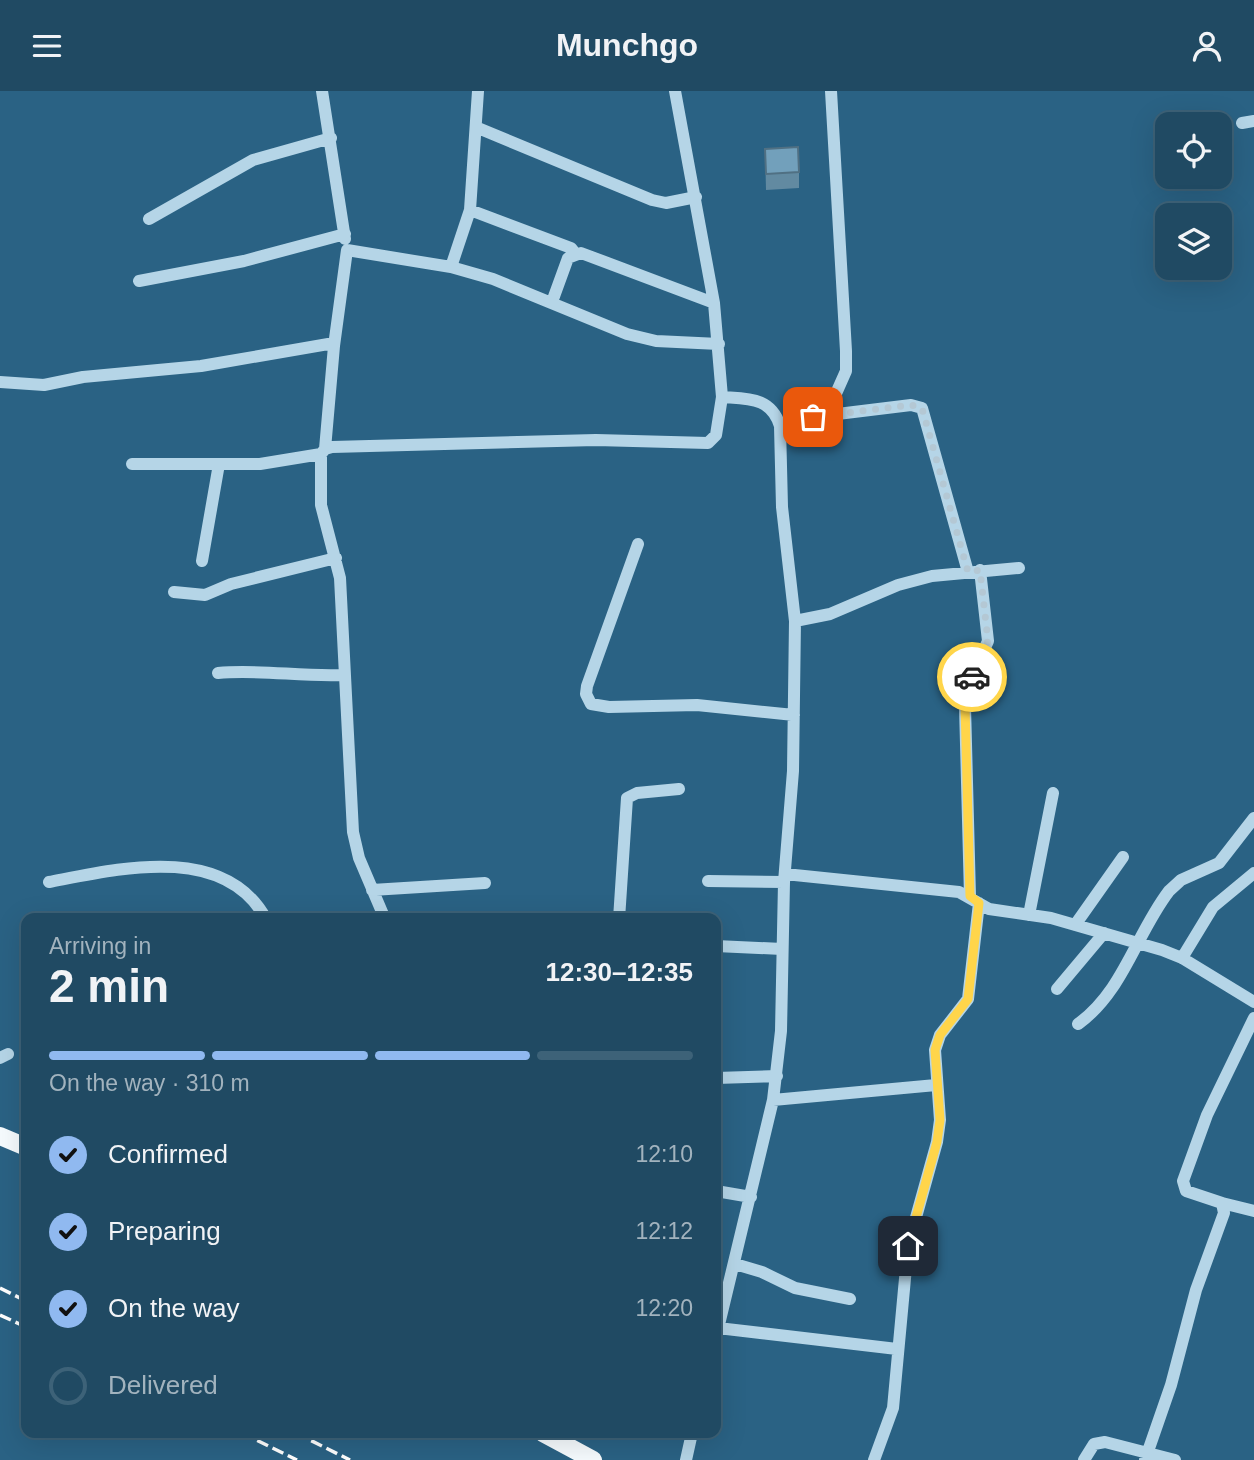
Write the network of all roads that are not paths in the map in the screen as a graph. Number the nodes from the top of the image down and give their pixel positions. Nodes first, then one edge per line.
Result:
1 (322, 91) edge
2 (478, 91) edge
3 (675, 91) edge
4 (831, 91) edge
5 (478, 128) junction
6 (331, 138) junction
7 (696, 197) junction
8 (470, 210) junction
9 (149, 219) dead end
10 (345, 234) junction
11 (347, 250) junction
12 (575, 253) junction
13 (451, 267) junction
14 (139, 281) dead end
15 (552, 302) junction
16 (715, 303) junction
17 (334, 343) junction
18 (719, 344) junction
19 (0, 382) edge
20 (722, 397) junction
21 (826, 416) junction
22 (780, 426) junction
23 (323, 451) junction
24 (132, 464) dead end
25 (219, 464) junction
26 (638, 544) dead end
27 (336, 558) junction
28 (202, 562) dead end
29 (1019, 568) dead end
30 (974, 571) junction
31 (174, 592) dead end
32 (795, 621) junction
33 (218, 673) dead end
34 (343, 675) junction
35 (794, 715) junction
36 (678, 789) dead end
37 (1053, 793) dead end
38 (1254, 818) edge
39 (1123, 857) dead end
40 (1254, 873) edge
41 (785, 878) junction
42 (708, 881) dead end
43 (49, 882) dead end
44 (485, 883) dead end
45 (372, 890) junction
46 (975, 900) junction
47 (262, 913) edge
48 (383, 913) edge
49 (619, 913) edge
50 (1030, 915) junction
51 (1075, 925) junction
52 (1104, 933) junction
53 (1139, 944) junction
54 (721, 946) edge
55 (782, 949) junction
56 (1182, 958) junction
57 (1057, 989) dead end
58 (1254, 1002) edge
59 (1254, 1018) edge
60 (1078, 1024) dead end
61 (777, 1076) junction
62 (721, 1078) edge
63 (936, 1085) junction
64 (773, 1100) junction
65 (0, 1136) edge
66 (21, 1145) edge
67 (721, 1192) edge
68 (751, 1197) junction
69 (1222, 1203) junction
70 (1254, 1211) edge
71 (734, 1264) junction
72 (850, 1299) dead end
73 (721, 1316) edge
74 (721, 1332) edge
75 (897, 1349) junction
76 (552, 1438) edge
77 (691, 1438) edge
78 (1146, 1456) edge
79 (593, 1460) edge
80 (686, 1460) edge
81 (874, 1460) edge
82 (1084, 1460) edge
83 (1175, 1460) edge

1 - 6 street
2 - 5 street
3 - 7 street
4 - 21 street
5 - 7 street
5 - 8 street
6 - 9 street
6 - 10 street
7 - 16 street
8 - 12 street
8 - 13 street
10 - 11 street
10 - 14 street
11 - 13 street
11 - 17 street
12 - 15 street
12 - 16 street
13 - 15 street
15 - 18 street
16 - 18 street
17 - 19 street
17 - 23 street
18 - 20 street
20 - 22 street
20 - 23 street
21 - 22 street
21 - 30 street
22 - 32 street
23 - 25 street
23 - 27 street
24 - 25 street
25 - 28 street
26 - 35 street
27 - 31 street
27 - 34 street
29 - 30 street
30 - 32 street
30 - 46 street
32 - 35 street
33 - 34 street
34 - 45 street
35 - 41 street
36 - 49 street
37 - 50 street
38 - 53 street
39 - 51 street
40 - 56 street
41 - 42 street
41 - 46 street
41 - 55 street
43 - 47 street
44 - 45 street
45 - 48 street
46 - 50 street
46 - 63 street
50 - 51 street
51 - 52 street
52 - 53 street
52 - 57 street
53 - 56 street
53 - 60 street
54 - 55 street
55 - 61 street
56 - 58 street
59 - 69 street
61 - 62 street
61 - 64 street
63 - 64 street
63 - 75 street
64 - 68 street
65 - 66 main road
67 - 68 street
68 - 71 street
69 - 70 street
69 - 78 street
71 - 72 street
71 - 73 street
74 - 75 street
75 - 81 street
76 - 79 main road
77 - 80 street
78 - 82 street
78 - 83 street

